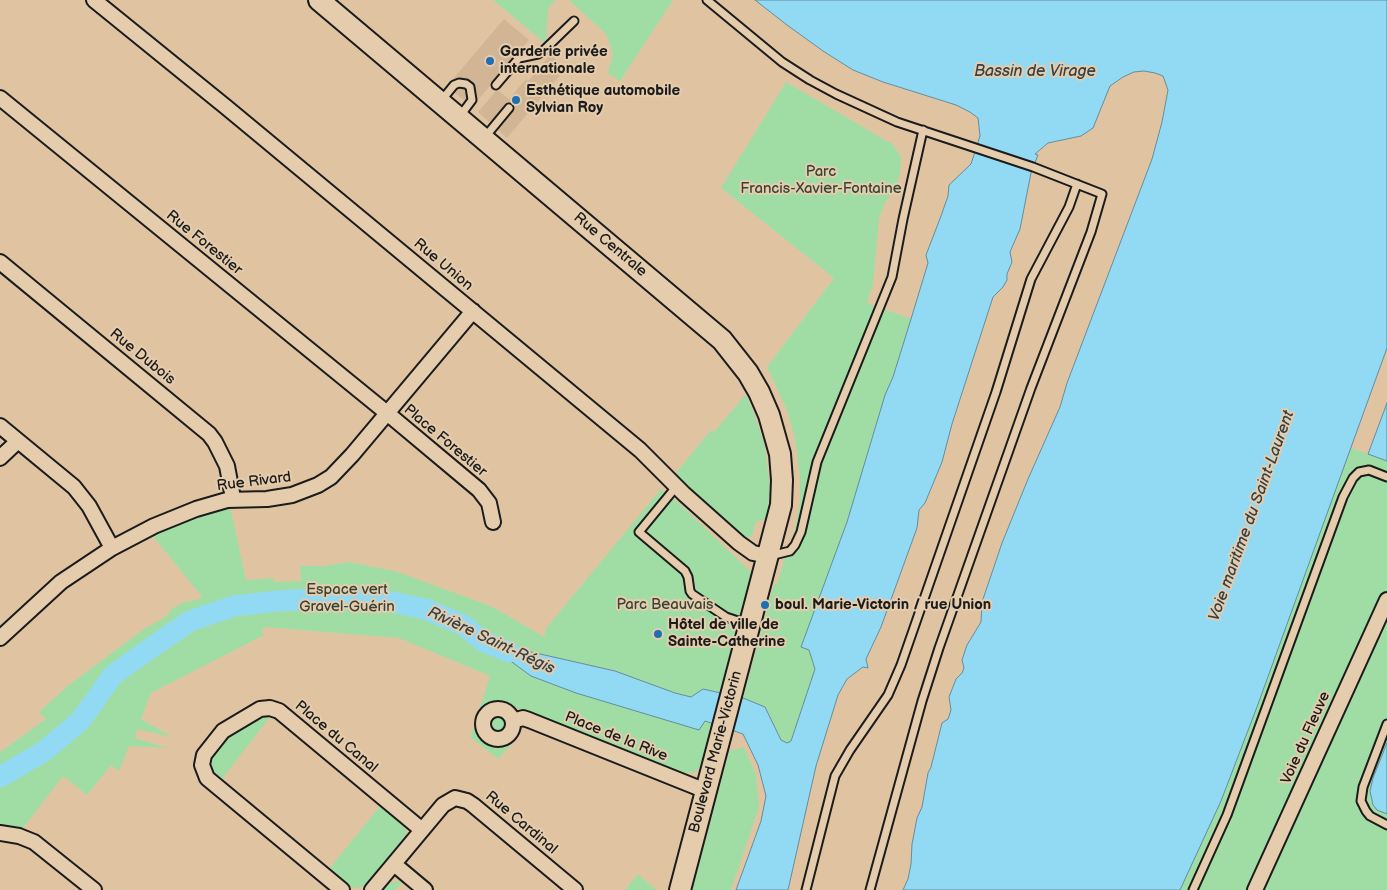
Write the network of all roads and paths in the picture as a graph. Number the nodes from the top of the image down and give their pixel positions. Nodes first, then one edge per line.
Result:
1 (94, 0) edge
2 (318, 0) edge
3 (707, 0) edge
4 (574, 21) dead end
5 (538, 54) junction
6 (546, 60) dead end
7 (496, 85) dead end
8 (0, 98) edge
9 (439, 103) junction
10 (510, 108) dead end
11 (458, 118) junction
12 (923, 130) junction
13 (483, 140) junction
14 (1077, 184) junction
15 (0, 262) edge
16 (473, 311) junction
17 (387, 413) junction
18 (0, 426) edge
19 (18, 440) junction
20 (0, 458) edge
21 (1387, 477) edge
22 (676, 487) junction
23 (233, 498) junction
24 (493, 522) dead end
25 (112, 548) junction
26 (768, 556) junction
27 (1387, 600) edge
28 (750, 625) junction
29 (0, 638) edge
30 (513, 721) dead end
31 (1387, 724) edge
32 (706, 791) junction
33 (1387, 825) edge
34 (422, 830) junction
35 (0, 834) edge
36 (394, 864) junction
37 (94, 890) edge
38 (342, 890) edge
39 (372, 890) edge
40 (425, 890) edge
41 (575, 890) edge
42 (680, 890) edge
43 (806, 890) edge
44 (870, 890) edge
45 (1192, 890) edge
46 (1255, 890) edge

1 - 16 street, Rue Union
2 - 9 street, Rue Centrale
3 - 12 lane
4 - 5 lane
5 - 6 lane
5 - 7 lane
8 - 17 street, Rue Forestier
9 - 11 street, Rue Centrale
9 - 11 lane
10 - 13 lane
11 - 13 street, Rue Centrale
12 - 14 lane
12 - 26 lane
13 - 26 street, Rue Centrale
14 - 43 lane
14 - 44 lane
15 - 23 street, Rue Dubois
16 - 17 street, Rue Rivard
16 - 22 street, Rue Union
17 - 23 street, Rue Rivard
17 - 24 street, Place Forestier
18 - 19 street
19 - 20 street
19 - 25 street
21 - 45 lane
22 - 26 street, Rue Union
22 - 28 lane
23 - 25 street, Rue Rivard
25 - 29 street, Rue Rivard
26 - 28 street, Boulevard Marie-Victorin
27 - 46 street, Voie du Fleuve
28 - 32 street, Boulevard Marie-Victorin
30 - 32 street, Place de la Rive
31 - 33 lane
32 - 42 street, Boulevard Marie-Victorin
34 - 36 street
34 - 38 street, Place du Canal
34 - 41 street, Rue Cardinal
35 - 37 street
36 - 39 street
36 - 40 street

